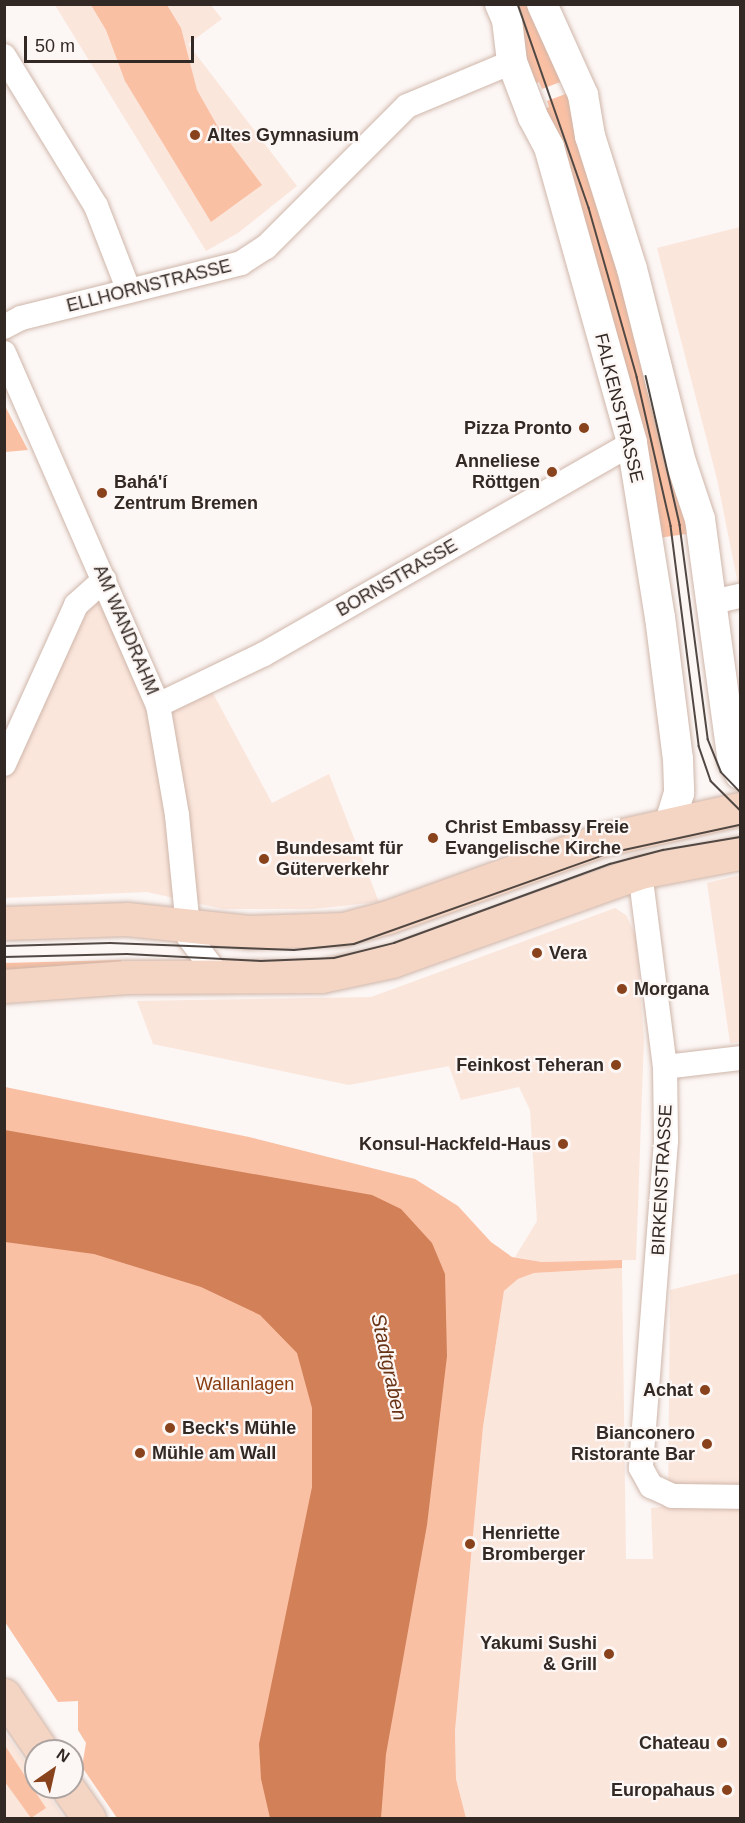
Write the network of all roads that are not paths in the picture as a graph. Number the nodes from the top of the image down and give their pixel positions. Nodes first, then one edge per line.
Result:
1 (500, 4) edge
2 (542, 4) edge
3 (4, 56) edge
4 (513, 62) junction
5 (129, 291) junction
6 (4, 327) edge
7 (4, 353) edge
8 (632, 443) junction
9 (104, 580) junction
10 (727, 599) edge
11 (158, 705) junction
12 (4, 764) edge
13 (741, 774) edge
14 (741, 809) edge
15 (670, 823) junction
16 (741, 853) edge
17 (640, 872) junction
18 (4, 922) edge
19 (187, 924) junction
20 (219, 977) junction
21 (4, 986) edge
22 (741, 1058) edge
23 (665, 1067) junction
24 (741, 1497) edge
25 (4, 1695) edge
26 (34, 1739) edge
27 (76, 1799) edge
28 (89, 1818) edge

1 - 4 street, FALKENSTRASSE
2 - 10 street
3 - 5 street
4 - 5 street, ELLHORNSTRASSE
4 - 8 street, FALKENSTRASSE
5 - 6 street, ELLHORNSTRASSE
7 - 9 street, AM WANDRAHM
8 - 11 street, BORNSTRASSE
8 - 15 street, FALKENSTRASSE
9 - 11 street, AM WANDRAHM
9 - 12 street
10 - 13 street
11 - 19 street, AM WANDRAHM
14 - 15 main road
15 - 19 main road
16 - 17 main road
17 - 20 main road
17 - 23 street, BIRKENSTRASSE
18 - 19 main road
19 - 20 street, AM WANDRAHM
20 - 21 main road
22 - 23 street
23 - 24 street, BIRKENSTRASSE
25 - 26 main road
27 - 28 main road

